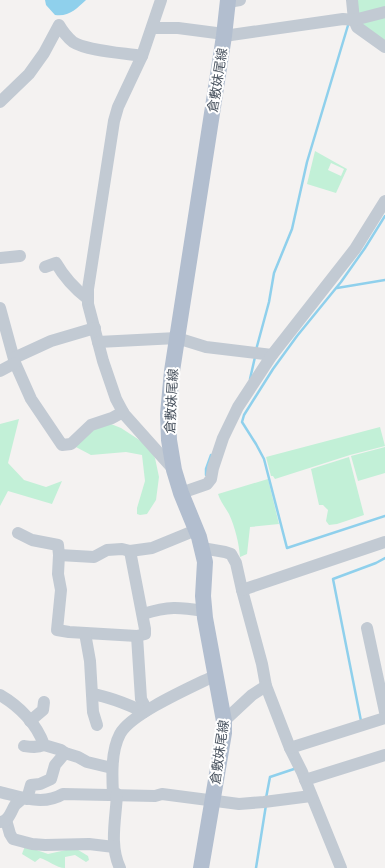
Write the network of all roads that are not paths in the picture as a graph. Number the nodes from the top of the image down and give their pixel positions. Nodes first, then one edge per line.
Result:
1 (161, 0) edge
2 (352, 0) edge
3 (232, 1) edge
4 (385, 12) edge
5 (351, 20) junction
6 (152, 28) junction
7 (224, 35) junction
8 (385, 47) edge
9 (142, 56) junction
10 (0, 102) edge
11 (385, 201) edge
12 (20, 256) dead end
13 (0, 258) edge
14 (45, 267) dead end
15 (88, 299) junction
16 (0, 308) edge
17 (95, 328) junction
18 (177, 338) junction
19 (98, 342) junction
20 (272, 355) junction
21 (15, 361) junction
22 (0, 371) edge
23 (123, 412) junction
24 (174, 470) junction
25 (181, 492) junction
26 (196, 530) junction
27 (18, 533) dead end
28 (385, 542) edge
29 (202, 548) junction
30 (130, 551) junction
31 (59, 554) junction
32 (242, 590) junction
33 (205, 611) junction
34 (143, 614) junction
35 (367, 628) dead end
36 (85, 633) junction
37 (138, 636) junction
38 (216, 675) junction
39 (266, 686) junction
40 (92, 694) junction
41 (0, 695) edge
42 (44, 702) dead end
43 (145, 711) junction
44 (385, 712) edge
45 (385, 718) edge
46 (30, 721) junction
47 (224, 721) junction
48 (97, 725) dead end
49 (44, 745) junction
50 (24, 746) dead end
51 (290, 748) junction
52 (65, 753) junction
53 (385, 755) edge
54 (112, 768) junction
55 (305, 780) junction
56 (0, 792) edge
57 (115, 794) junction
58 (311, 796) junction
59 (25, 798) junction
60 (211, 801) junction
61 (3, 821) edge
62 (114, 847) junction
63 (120, 868) edge
64 (201, 868) edge
65 (341, 868) edge

1 - 6 street
2 - 5 street
3 - 7 main road, 倉敷妹尾線
4 - 5 street
5 - 7 street
5 - 8 street
6 - 7 street
6 - 9 street
7 - 18 main road, 倉敷妹尾線
9 - 10 street
9 - 15 street
11 - 20 street
12 - 13 street
14 - 15 street
15 - 17 street
16 - 21 street
17 - 19 street
17 - 21 street
18 - 19 street
18 - 20 street
18 - 24 main road, 倉敷妹尾線
19 - 23 street
20 - 25 street
21 - 22 street
21 - 23 street
23 - 24 street
24 - 25 main road, 倉敷妹尾線
25 - 26 main road, 倉敷妹尾線
26 - 29 main road, 倉敷妹尾線
26 - 30 street
27 - 31 street
28 - 32 street
29 - 32 street
29 - 33 main road, 倉敷妹尾線
30 - 31 street
30 - 34 street
31 - 36 street
32 - 39 street
33 - 34 street
33 - 38 main road, 倉敷妹尾線
34 - 37 street
35 - 44 street
36 - 37 street
36 - 40 street
37 - 43 street
38 - 43 street
38 - 47 main road, 倉敷妹尾線
39 - 47 street
39 - 51 street
40 - 43 street
40 - 48 street
41 - 46 street
42 - 46 street
43 - 54 street
45 - 51 street
46 - 49 street
47 - 60 main road, 倉敷妹尾線
49 - 50 street
49 - 52 street
51 - 55 street
52 - 54 street
52 - 59 street
53 - 55 street
54 - 57 street
55 - 58 street
56 - 59 street
57 - 59 street
57 - 60 street
57 - 62 street
58 - 60 street
58 - 65 street
59 - 61 street
60 - 64 main road, 倉敷妹尾線
61 - 62 street
62 - 63 street

